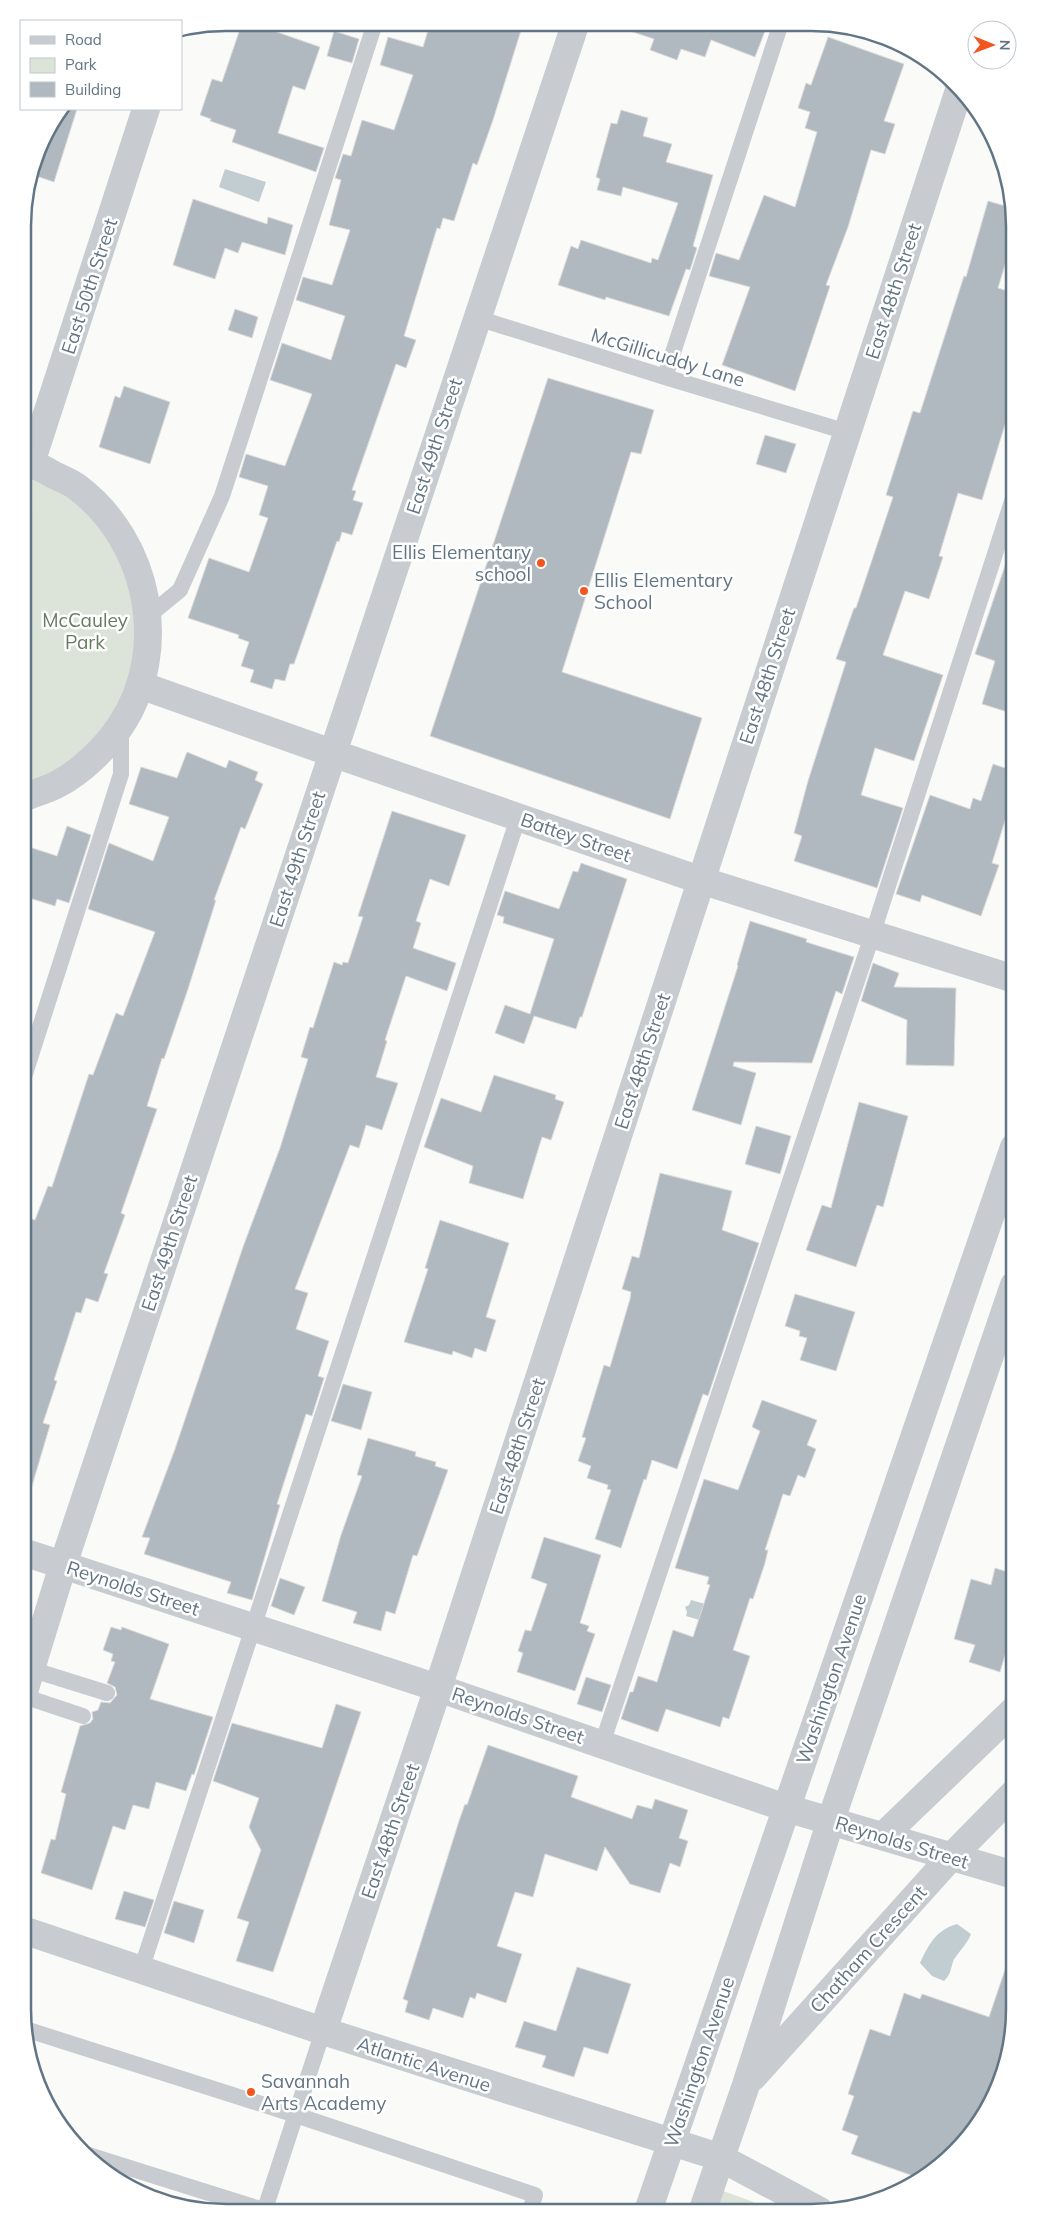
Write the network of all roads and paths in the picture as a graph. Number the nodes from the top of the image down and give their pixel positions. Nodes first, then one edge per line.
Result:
1 (372, 31) edge
2 (573, 31) edge
3 (778, 31) edge
4 (957, 97) edge
5 (146, 110) edge
6 (477, 318) junction
7 (665, 378) junction
8 (847, 432) junction
9 (31, 450) edge
10 (31, 464) edge
11 (1006, 520) edge
12 (147, 617) junction
13 (140, 685) junction
14 (121, 725) junction
15 (332, 753) junction
16 (31, 795) edge
17 (518, 818) junction
18 (700, 880) junction
19 (872, 935) junction
20 (1006, 977) edge
21 (31, 1055) edge
22 (1006, 1170) edge
23 (1006, 1308) edge
24 (31, 1555) edge
25 (63, 1565) junction
26 (254, 1628) junction
27 (31, 1666) edge
28 (31, 1669) edge
29 (438, 1688) junction
30 (107, 1692) dead end
31 (31, 1699) edge
32 (83, 1716) dead end
33 (1006, 1718) edge
34 (602, 1744) junction
35 (1006, 1801) edge
36 (786, 1808) junction
37 (831, 1820) junction
38 (883, 1836) junction
39 (951, 1857) junction
40 (1006, 1873) edge
41 (31, 1933) edge
42 (141, 1970) junction
43 (33, 2031) edge
44 (323, 2031) junction
45 (746, 2085) junction
46 (296, 2115) junction
47 (672, 2143) junction
48 (719, 2157) junction
49 (104, 2160) edge
50 (244, 2204) edge
51 (267, 2204) edge
52 (532, 2204) edge
53 (651, 2204) edge
54 (704, 2204) edge
55 (807, 2204) edge

1 - 12 lane
2 - 6 street, East 49th Street
3 - 7 lane
4 - 8 street, East 48th Street
5 - 9 street, East 50th Street
6 - 7 lane, McGillicuddy Lane
6 - 15 street, East 49th Street
7 - 8 lane, McGillicuddy Lane
8 - 18 street, East 48th Street
10 - 12 street
11 - 19 lane
12 - 13 street
13 - 14 street
13 - 15 street, Battey Street
14 - 16 street
14 - 21 lane
15 - 17 street, Battey Street
15 - 25 street, East 49th Street
17 - 18 street, Battey Street
17 - 26 lane
18 - 19 street, Battey Street
18 - 29 street, East 48th Street
19 - 20 street, Battey Street
19 - 34 lane
22 - 36 street, Washington Avenue
23 - 37 street
24 - 25 street, Reynolds Street
25 - 26 street, Reynolds Street
25 - 27 street, East 49th Street
26 - 29 street, Reynolds Street
26 - 42 lane
28 - 30 lane
29 - 34 street, Reynolds Street
29 - 44 street, East 48th Street
31 - 32 lane
33 - 38 street
34 - 36 street, Reynolds Street
35 - 39 street, Chatham Crescent
36 - 37 street, Reynolds Street
36 - 47 street, Washington Avenue
37 - 38 street, Reynolds Street
37 - 45 street
38 - 39 street, Reynolds Street
39 - 40 street, Reynolds Street
39 - 45 street, Chatham Crescent
41 - 42 street, Atlantic Avenue
42 - 44 street, Atlantic Avenue
43 - 46 lane
44 - 46 lane
44 - 47 street, Atlantic Avenue
45 - 48 street
46 - 51 lane
46 - 52 lane
47 - 48 street, Atlantic Avenue
47 - 53 street, Washington Avenue
48 - 54 street
48 - 55 street, Atlantic Avenue
49 - 50 lane

